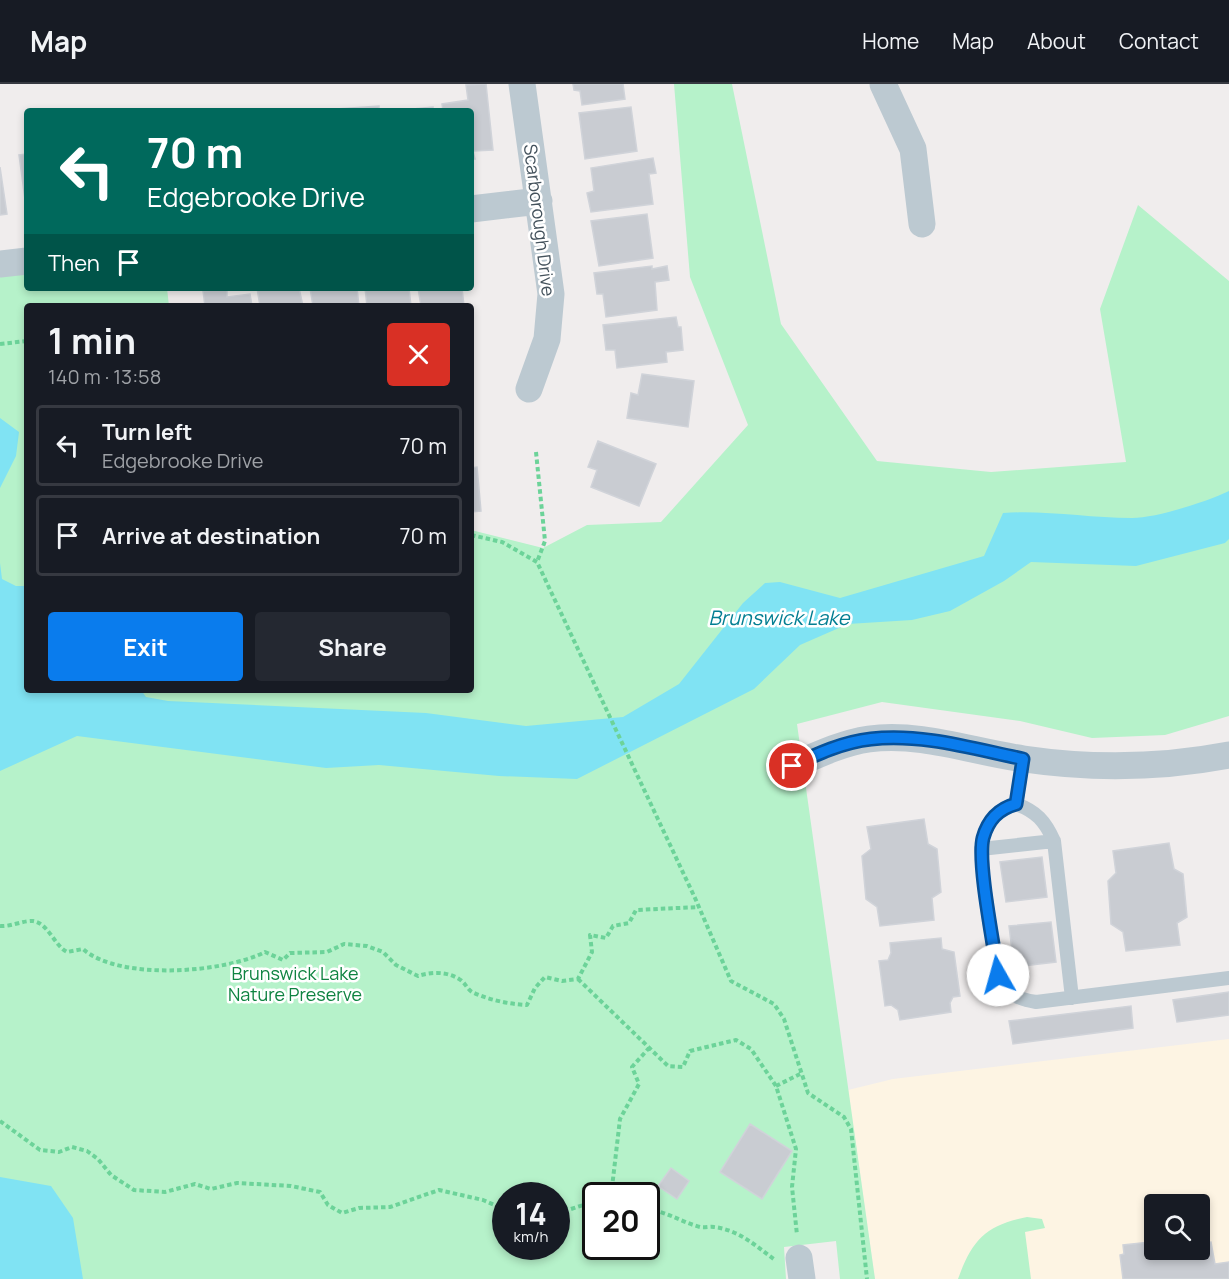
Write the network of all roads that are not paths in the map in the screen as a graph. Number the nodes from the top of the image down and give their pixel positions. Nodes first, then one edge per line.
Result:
1 (522, 84) edge
2 (883, 84) edge
3 (539, 201) junction
4 (474, 209) edge
5 (922, 224) dead end
6 (24, 261) edge
7 (0, 264) edge
8 (529, 389) dead end
9 (1229, 755) edge
10 (1023, 759) junction
11 (792, 766) dead end
12 (1016, 804) junction
13 (1054, 841) junction
14 (981, 849) junction
15 (1229, 978) edge
16 (1071, 998) junction

1 - 3 street, Scarborough Drive
2 - 5 street
3 - 4 street
3 - 8 street, Scarborough Drive
6 - 7 street
9 - 10 street
10 - 11 street
10 - 12 lane
12 - 13 lane
12 - 14 lane
13 - 14 lane
13 - 16 lane
14 - 16 lane
15 - 16 lane

